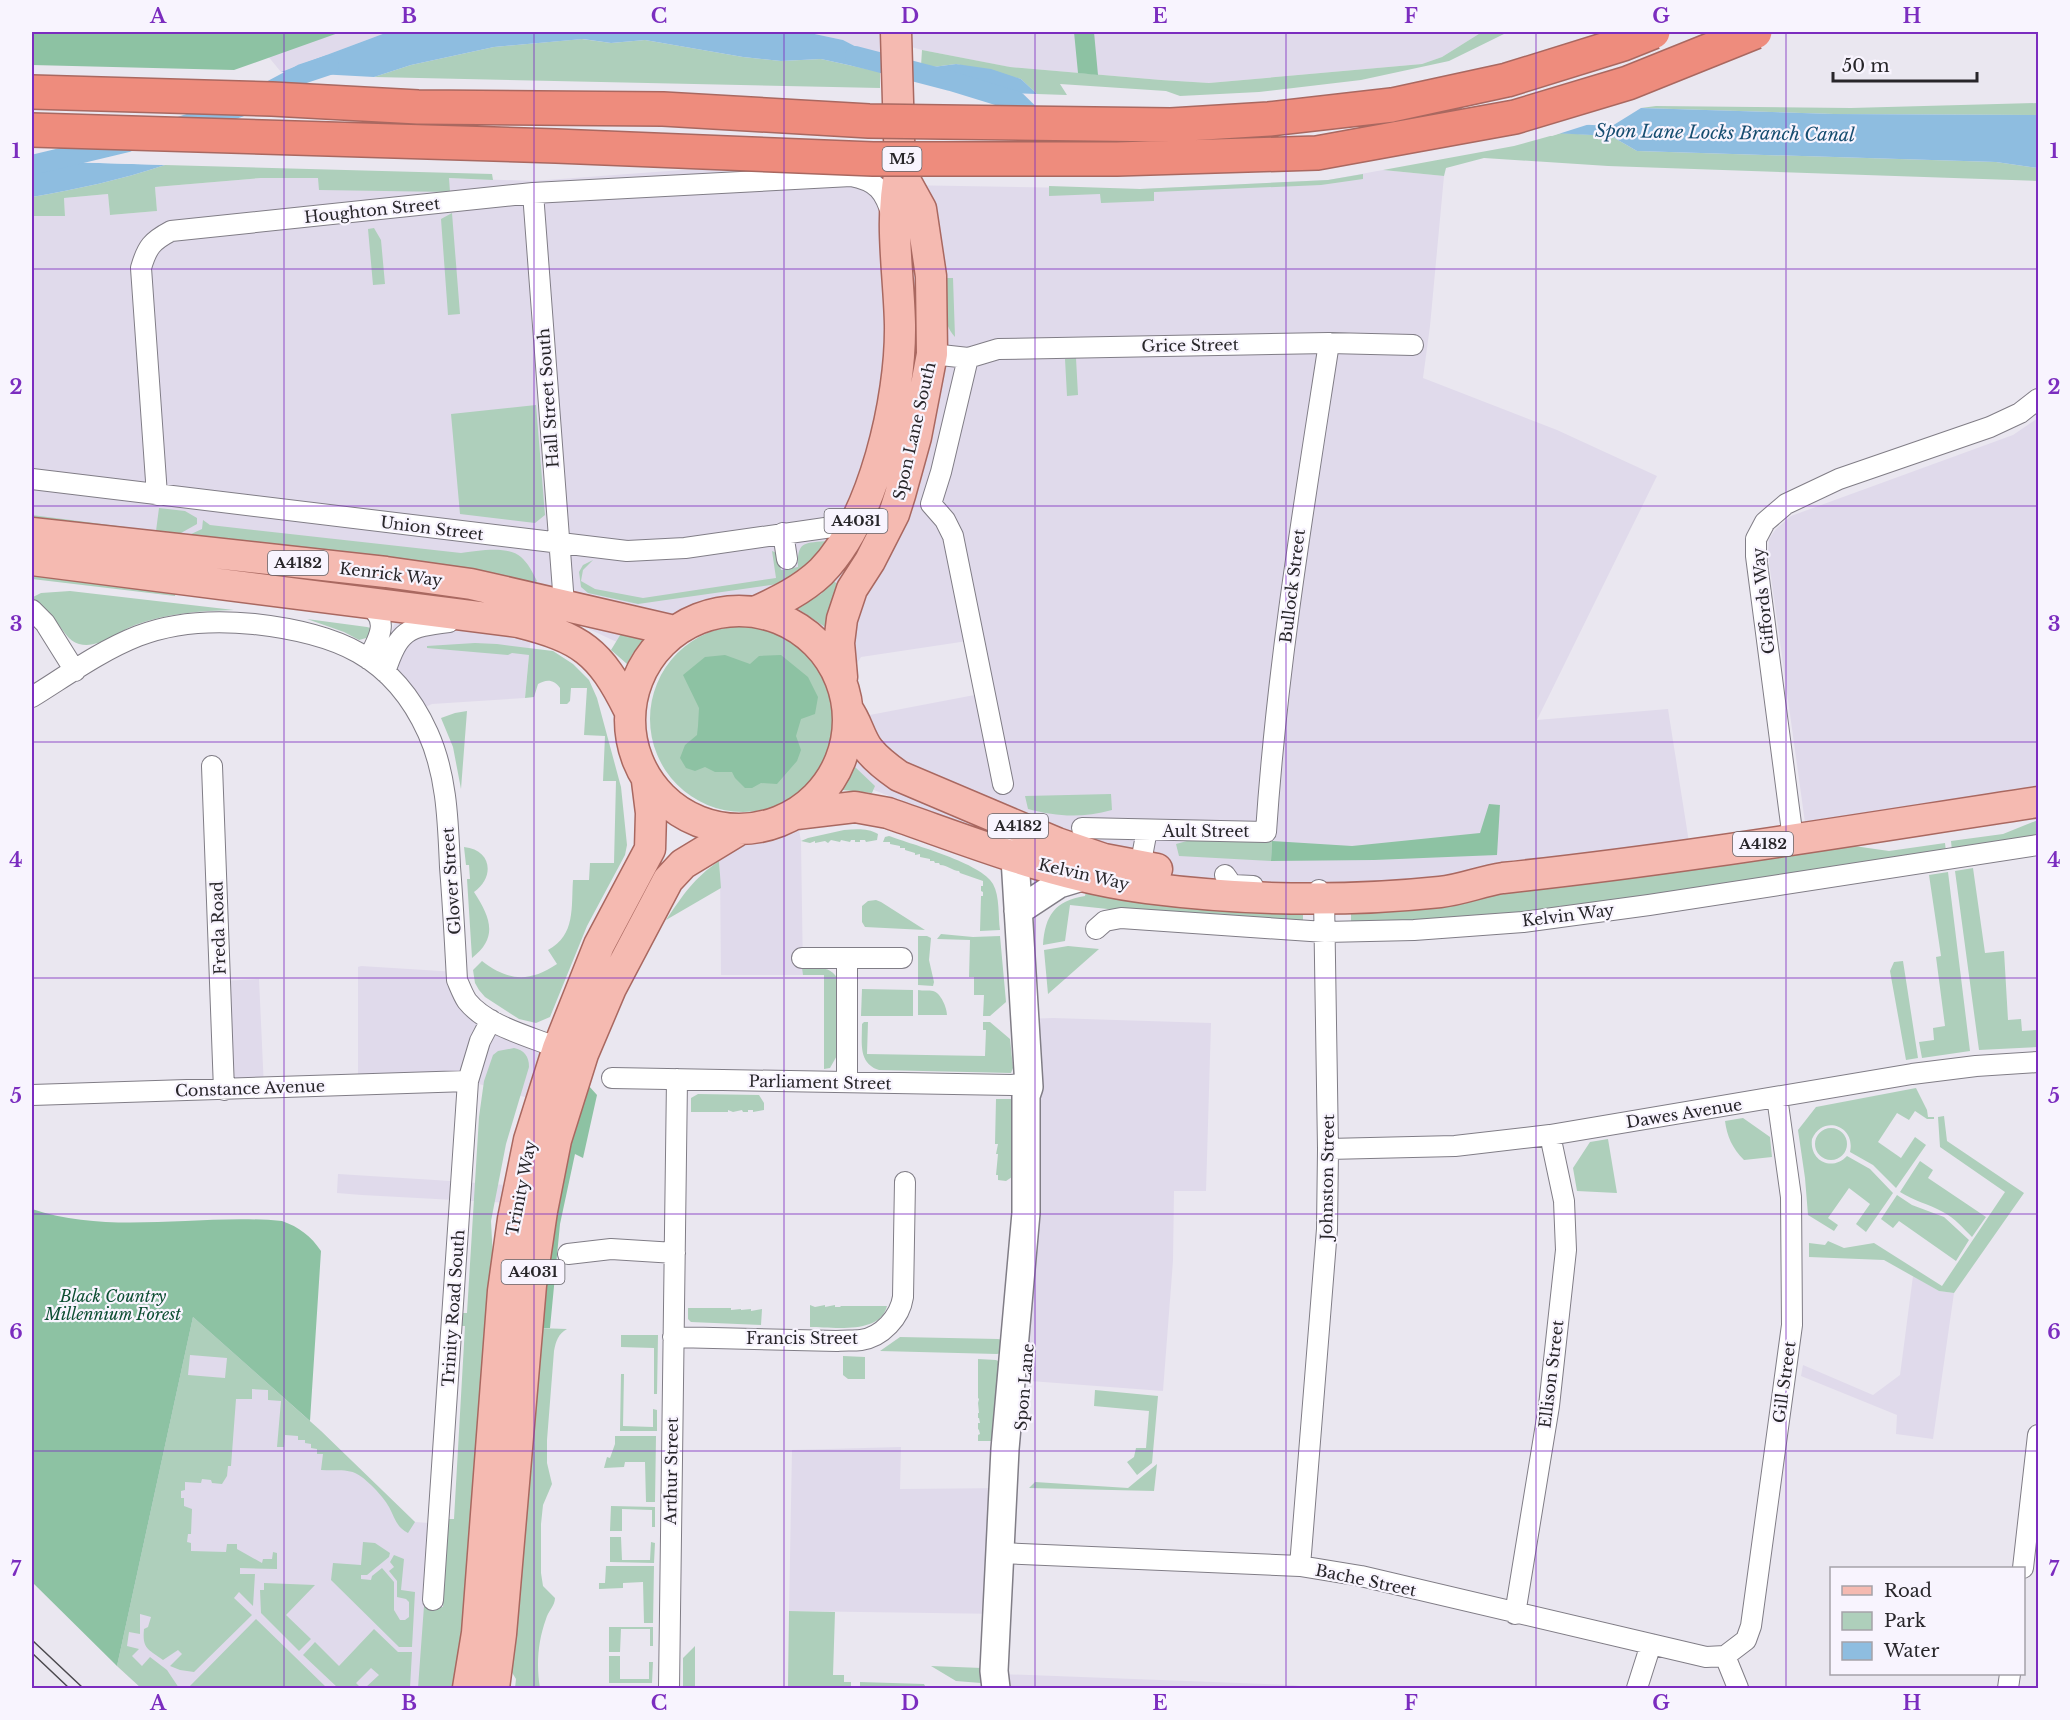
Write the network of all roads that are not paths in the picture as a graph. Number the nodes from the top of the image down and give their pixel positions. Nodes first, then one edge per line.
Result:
1 (1653, 32) edge
2 (1755, 32) edge
3 (897, 37) edge
4 (32, 93) edge
5 (32, 130) edge
6 (899, 157) junction
7 (851, 176) junction
8 (533, 193) junction
9 (895, 226) junction
10 (1329, 343) junction
11 (1413, 345) dead end
12 (932, 354) junction
13 (968, 358) junction
14 (895, 388) junction
15 (2038, 399) edge
16 (32, 479) edge
17 (157, 495) junction
18 (931, 504) junction
19 (894, 514) junction
20 (832, 526) dead end
21 (32, 533) edge
22 (783, 533) junction
23 (559, 543) junction
24 (787, 559) dead end
25 (32, 560) edge
26 (361, 602) junction
27 (564, 604) junction
28 (32, 610) edge
29 (755, 612) junction
30 (484, 617) junction
31 (675, 631) junction
32 (368, 659) junction
33 (75, 671) junction
34 (385, 672) junction
35 (32, 697) edge
36 (846, 698) junction
37 (629, 710) junction
38 (212, 766) dead end
39 (899, 776) junction
40 (647, 782) junction
41 (1003, 784) dead end
42 (2038, 802) edge
43 (796, 814) junction
44 (1082, 828) dead end
45 (739, 830) junction
46 (1147, 830) junction
47 (1266, 831) joint
48 (1793, 839) junction
49 (2038, 845) edge
50 (1014, 856) junction
51 (1140, 867) junction
52 (1082, 877) junction
53 (1487, 880) junction
54 (1218, 885) junction
55 (1324, 897) junction
56 (1018, 911) junction
57 (1096, 929) dead end
58 (1324, 932) junction
59 (802, 958) dead end
60 (847, 958) junction
61 (902, 958) dead end
62 (491, 1020) junction
63 (558, 1048) junction
64 (2038, 1062) edge
65 (612, 1078) dead end
66 (677, 1079) junction
67 (468, 1082) junction
68 (847, 1082) junction
69 (1029, 1085) junction
70 (224, 1090) junction
71 (32, 1095) edge
72 (1777, 1097) junction
73 (1550, 1135) junction
74 (1328, 1149) junction
75 (905, 1182) dead end
76 (675, 1253) junction
77 (568, 1254) dead end
78 (673, 1337) junction
79 (2038, 1435) edge
80 (2034, 1512) edge
81 (1007, 1553) junction
82 (1300, 1566) junction
83 (2023, 1567) edge
84 (433, 1600) dead end
85 (1515, 1614) junction
86 (1651, 1644) junction
87 (1725, 1656) junction
88 (468, 1689) edge
89 (494, 1689) edge
90 (669, 1689) edge
91 (996, 1689) edge
92 (1003, 1689) edge
93 (1637, 1689) edge
94 (1738, 1689) edge

1 - 4 highway, bridge
2 - 5 highway, M5, bridge
3 - 6 main road, Spon Lane South / A4031
6 - 7 street, Houghton Street
6 - 9 main road, Spon Lane South / A4031
6 - 12 main road, Spon Lane South / A4031
7 - 8 street, Houghton Street
7 - 9 street, Houghton Street
8 - 17 street, Houghton Street
8 - 23 street, Hall Street South
9 - 14 main road, Spon Lane South / A4031
10 - 11 street, Grice Street
10 - 13 street, Grice Street
10 - 47 street, Bullock Street
12 - 13 street, Grice Street
12 - 14 main road
12 - 19 main road, Spon Lane South / A4031
13 - 18 street
14 - 29 main road, Spon Lane South / A4031
15 - 48 street, Giffords Way
16 - 17 street, Union Street
17 - 23 street, Union Street
18 - 19 street
18 - 41 street
19 - 36 main road, Spon Lane South / A4031
20 - 22 street, Union Street
21 - 27 main road, Kenrick Way / A4182
22 - 23 street, Union Street
22 - 24 street
23 - 27 street, Hall Street South
25 - 26 main road, Kenrick Way / A4182
26 - 30 main road, Kenrick Way / A4182
26 - 32 street
27 - 31 main road, Kenrick Way / A4182
28 - 33 street
29 - 31 main road, A4182
29 - 36 main road, A4182
30 - 34 street
30 - 37 main road, Kenrick Way / A4182
31 - 37 main road, A4182
32 - 33 street, Glover Street
32 - 34 street, Glover Street
33 - 35 street, Glover Street
34 - 62 street, Glover Street
36 - 39 main road, Kelvin Way / A4182
36 - 43 main road, A4182
37 - 40 main road, A4182
38 - 70 street, Freda Road
39 - 50 street, Spon Lane
39 - 51 main road, Kelvin Way / A4182
40 - 45 main road, A4182
40 - 63 main road, Trinity Way / A4031
42 - 48 main road, Kelvin Way / A4182
43 - 45 main road, A4182
43 - 50 main road, Kelvin Way / A4182
44 - 46 street, Ault Street
45 - 89 main road, Trinity Way / A4031
46 - 47 street, Ault Street
46 - 51 street, Ault Street
48 - 53 main road, Kelvin Way / A4182
49 - 58 street, Kelvin Way
50 - 52 main road, Kelvin Way / A4182
50 - 56 street, Spon Lane
51 - 54 main road, Kelvin Way / A4182
52 - 54 main road, Kelvin Way / A4182
52 - 56 street
53 - 54 main road, Kelvin Way / A4182
53 - 55 main road, Kelvin Way / A4182
54 - 55 main road, Kelvin Way / A4182
55 - 58 street, Johnston Street
56 - 69 street, Spon Lane
57 - 58 street, Kelvin Way
58 - 74 street, Johnston Street
59 - 60 street
60 - 61 street
60 - 68 street
62 - 63 street, Glover Street
62 - 67 street, Trinity Road South
63 - 88 main road, Trinity Way / A4031
64 - 72 street, Dawes Avenue
65 - 66 street, Parliament Street
66 - 68 street, Parliament Street
66 - 76 street, Arthur Street
67 - 70 street, Constance Avenue
67 - 84 street, Trinity Road South
68 - 69 street, Parliament Street
69 - 81 street, Spon Lane
70 - 71 street, Constance Avenue
72 - 73 street, Dawes Avenue
72 - 87 street, Gill Street
73 - 74 street, Dawes Avenue
73 - 85 street, Ellison Street
74 - 82 street, Johnston Street
75 - 78 street, Francis Street
76 - 77 street
76 - 78 street, Arthur Street
78 - 90 street, Arthur Street
79 - 80 street
80 - 83 street
81 - 82 street, Bache Street
81 - 91 street, Spon Lane
81 - 92 street, Spon Lane
82 - 85 street, Bache Street
85 - 86 street, Bache Street
86 - 87 street, Bache Street
86 - 93 street
87 - 94 street

